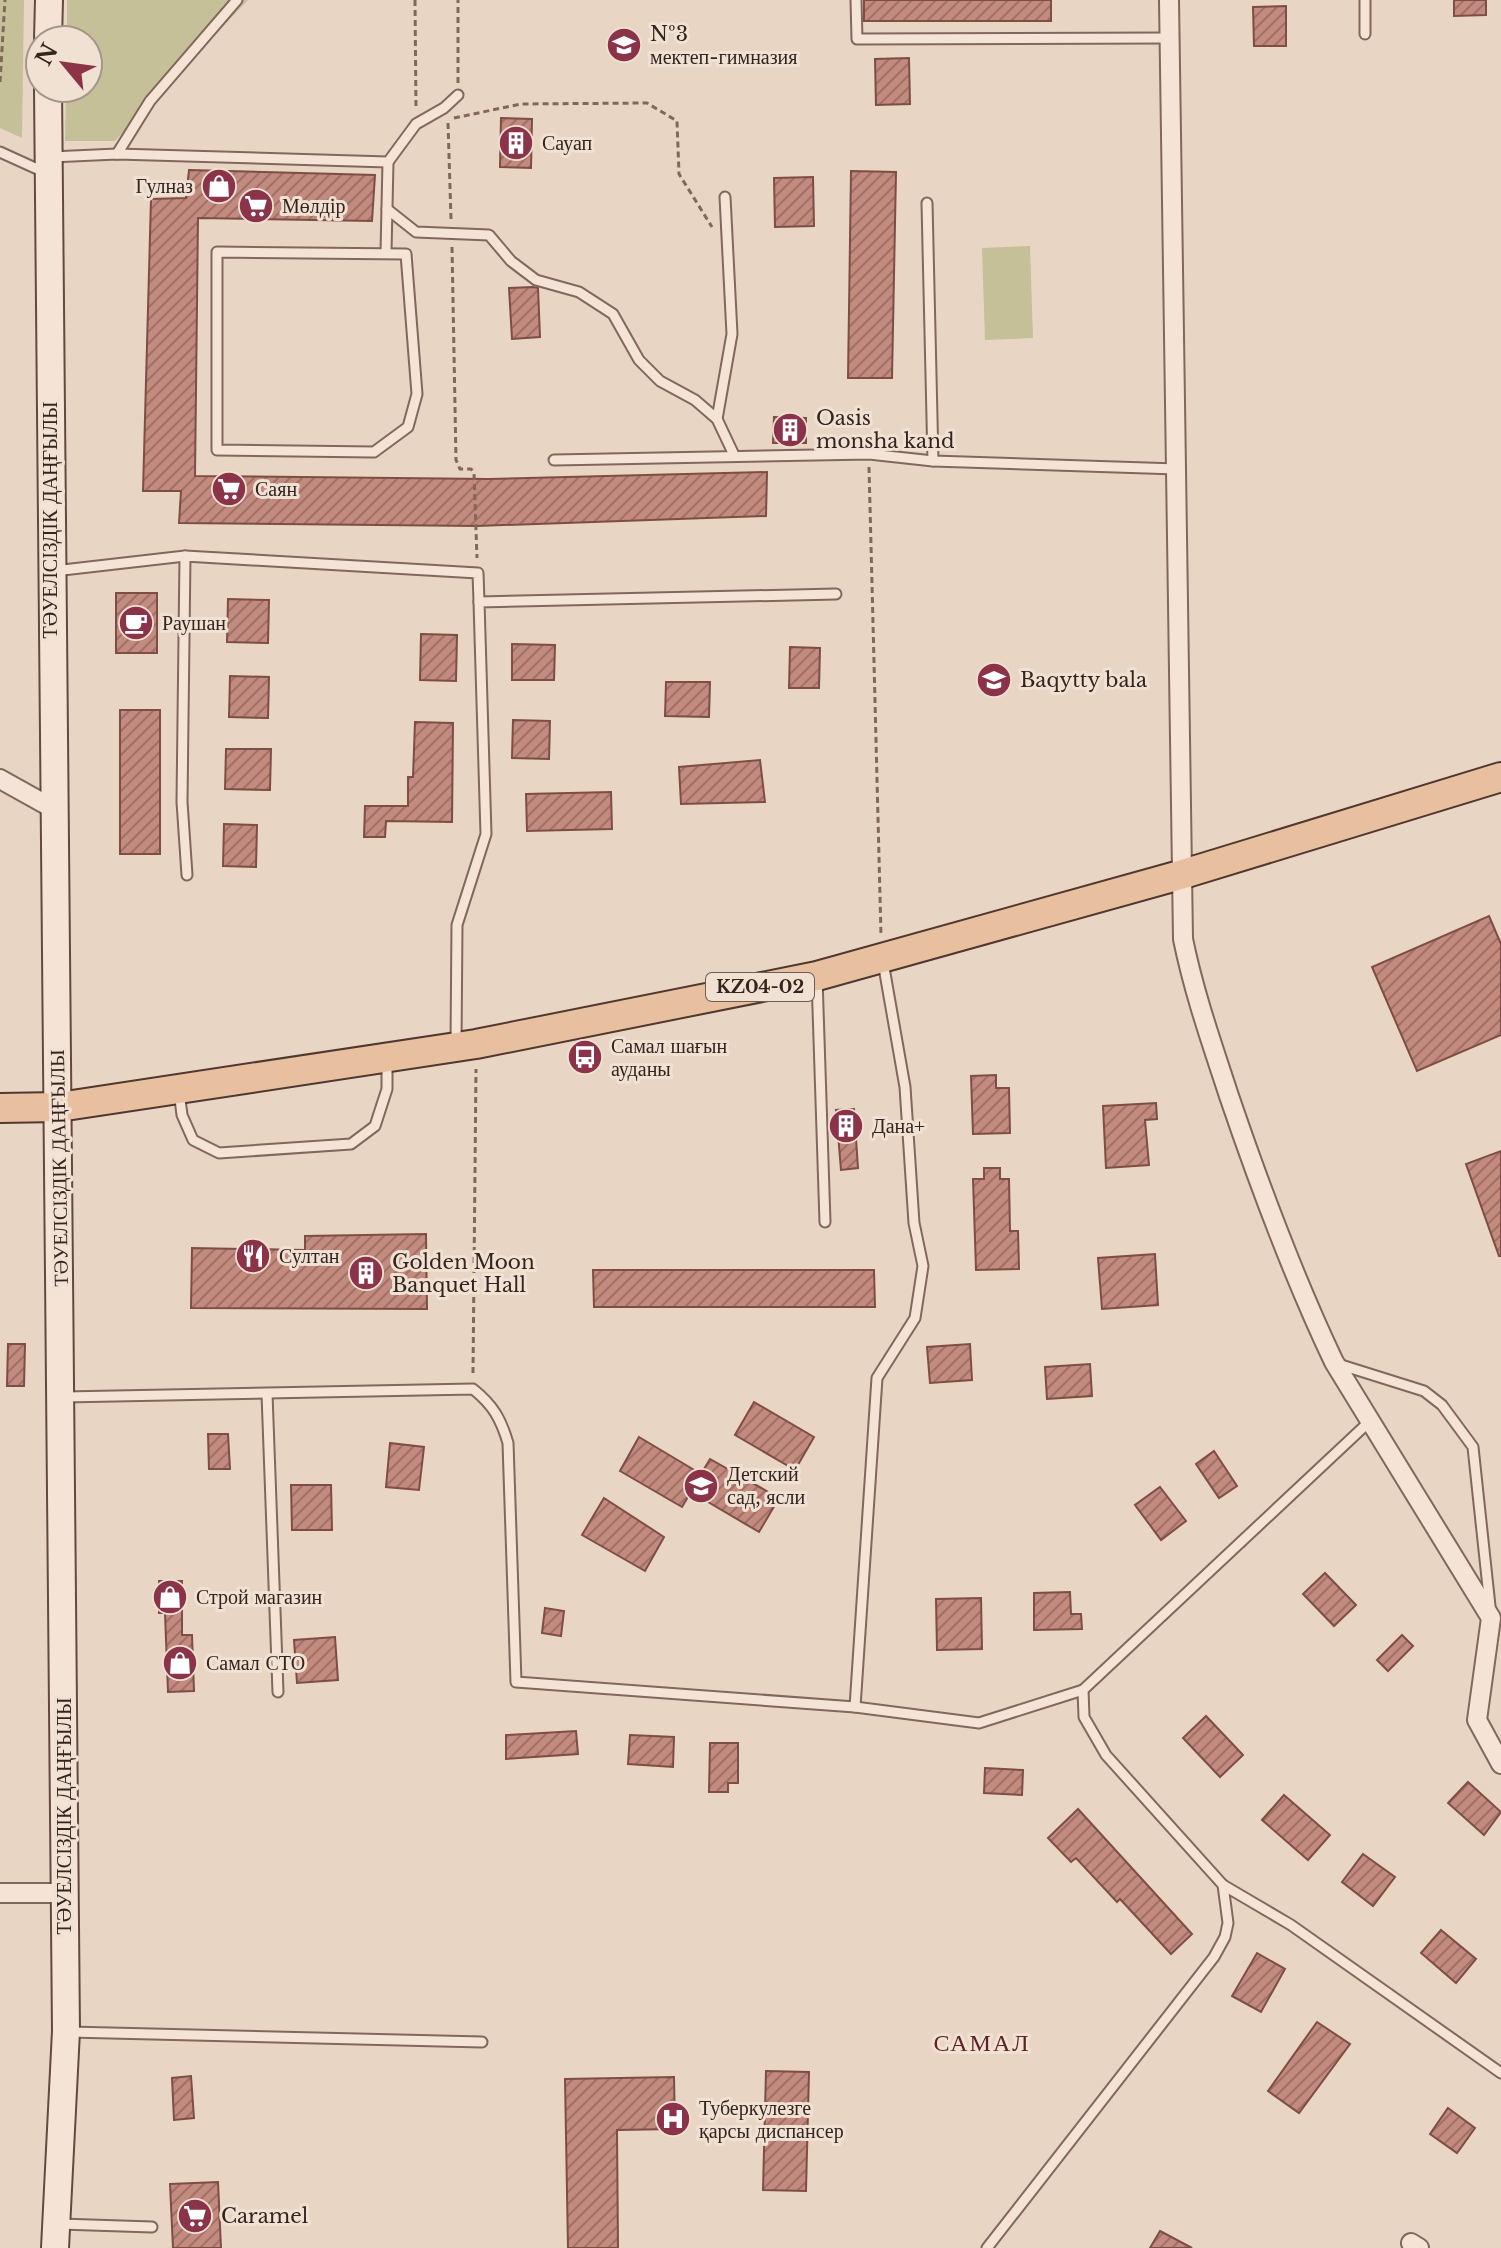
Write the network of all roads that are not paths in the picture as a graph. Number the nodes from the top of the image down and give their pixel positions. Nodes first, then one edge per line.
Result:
1 (49, 0) edge
2 (237, 0) edge
3 (856, 0) edge
4 (1169, 0) edge
5 (1365, 0) edge
6 (48, 24) edge
7 (1365, 34) dead end
8 (1169, 38) junction
9 (458, 95) road end
10 (48, 104) edge
11 (0, 152) edge
12 (117, 154) junction
13 (388, 162) junction
14 (47, 165) junction
15 (725, 197) dead end
16 (927, 203) dead end
17 (387, 209) junction
18 (386, 252) junction
19 (717, 419) junction
20 (734, 455) junction
21 (554, 460) dead end
22 (933, 461) junction
23 (1177, 469) junction
24 (185, 556) junction
25 (51, 571) junction
26 (836, 594) dead end
27 (479, 602) junction
28 (1501, 777) edge
29 (0, 779) edge
30 (52, 808) junction
31 (187, 875) dead end
32 (1180, 875) junction
33 (882, 955) junction
34 (817, 976) junction
35 (466, 1046) junction
36 (387, 1058) junction
37 (179, 1089) junction
38 (59, 1107) junction
39 (0, 1108) edge
40 (825, 1222) dead end
41 (1334, 1362) junction
42 (267, 1394) junction
43 (61, 1398) junction
44 (1370, 1421) junction
45 (1491, 1618) junction
46 (1083, 1690) junction
47 (278, 1692) dead end
48 (855, 1707) junction
49 (1501, 1764) edge
50 (1223, 1885) junction
51 (0, 1893) edge
52 (65, 1893) junction
53 (66, 2031) junction
54 (482, 2042) dead end
55 (1501, 2073) edge
56 (152, 2227) dead end
57 (56, 2236) edge
58 (987, 2248) edge

1 - 6 street
2 - 12 lane
3 - 8 lane
4 - 8 street
5 - 7 lane
8 - 23 street
9 - 13 lane
10 - 14 street, ТӘУЕЛСІЗДІК ДАҢҒЫЛЫ
11 - 14 lane
12 - 13 lane
12 - 14 lane
13 - 17 lane
14 - 25 street, ТӘУЕЛСІЗДІК ДАҢҒЫЛЫ
15 - 19 lane
16 - 22 lane
17 - 18 lane
17 - 19 lane
18 - 18 lane
19 - 20 lane
20 - 21 lane
20 - 22 lane
22 - 23 lane
23 - 32 street
24 - 25 lane
24 - 27 lane
24 - 31 lane
25 - 30 street, ТӘУЕЛСІЗДІК ДАҢҒЫЛЫ
26 - 27 lane
27 - 35 lane
28 - 32 main road, KZ04-02
29 - 30 street
30 - 38 street, ТӘУЕЛСІЗДІК ДАҢҒЫЛЫ
32 - 33 main road, KZ04-02
32 - 41 street
33 - 34 main road, KZ04-02
33 - 48 lane
34 - 35 main road, KZ04-02
34 - 40 lane
35 - 36 main road, KZ04-02
36 - 37 main road, KZ04-02
36 - 37 lane
37 - 38 main road, KZ04-02
38 - 39 main road, KZ04-02
38 - 43 street, ТӘУЕЛСІЗДІК ДАҢҒЫЛЫ
41 - 44 street
41 - 45 lane
42 - 43 lane
42 - 47 lane
42 - 48 lane
43 - 52 street, ТӘУЕЛСІЗДІК ДАҢҒЫЛЫ
44 - 45 street
44 - 46 lane
45 - 49 street
46 - 48 lane
46 - 50 lane
50 - 55 lane
50 - 58 lane
51 - 52 street
52 - 53 street, ТӘУЕЛСІЗДІК ДАҢҒЫЛЫ
53 - 54 lane
53 - 57 street, ТӘУЕЛСІЗДІК ДАҢҒЫЛЫ
56 - 57 lane

